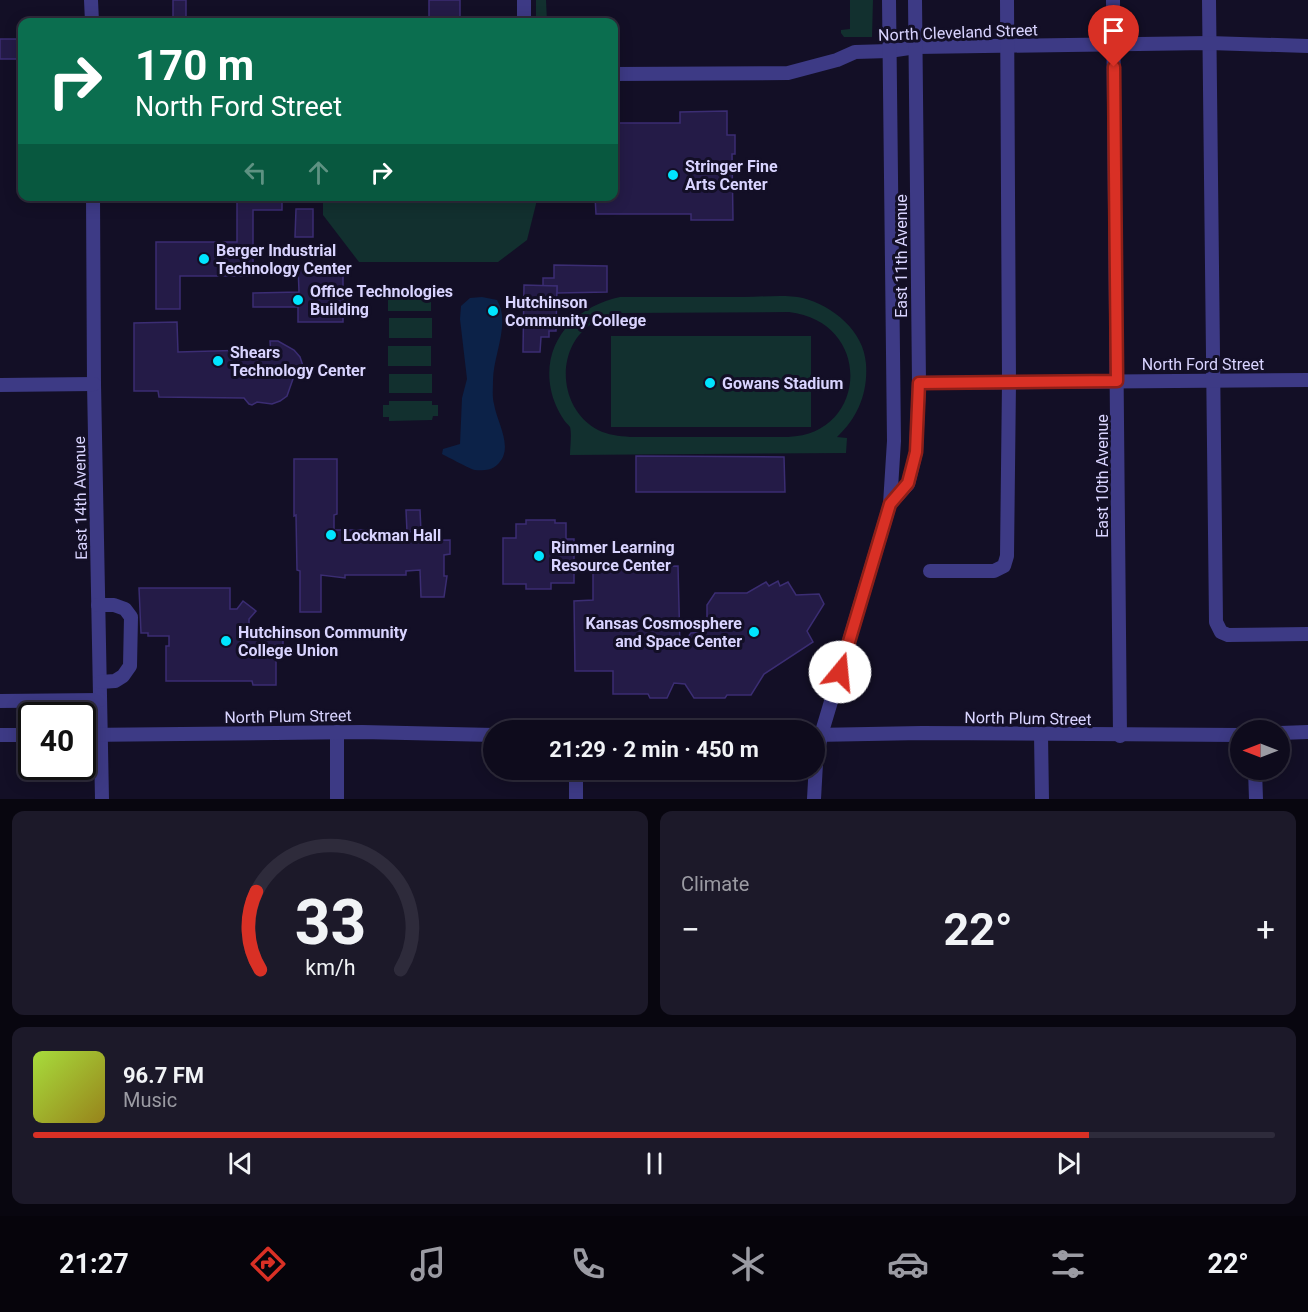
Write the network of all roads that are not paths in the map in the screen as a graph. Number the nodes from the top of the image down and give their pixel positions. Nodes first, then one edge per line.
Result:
1 (91, 0) edge
2 (524, 0) edge
3 (889, 0) edge
4 (915, 0) edge
5 (1007, 0) edge
6 (1113, 0) edge
7 (1209, 0) edge
8 (92, 18) edge
9 (524, 18) edge
10 (1209, 43) junction
11 (1113, 45) junction
12 (1007, 46) junction
13 (1308, 46) edge
14 (916, 48) junction
15 (889, 51) junction
16 (618, 74) edge
17 (93, 201) edge
18 (1308, 380) edge
19 (1117, 381) junction
20 (1212, 381) junction
21 (1009, 382) junction
22 (919, 383) junction
23 (94, 384) junction
24 (0, 385) edge
25 (890, 504) junction
26 (930, 571) dead end
27 (98, 605) junction
28 (1308, 634) edge
29 (100, 682) junction
30 (100, 700) junction
31 (0, 701) edge
32 (823, 720) edge
33 (337, 732) junction
34 (1308, 732) edge
35 (1290, 733) edge
36 (96, 734) edge
37 (101, 734) junction
38 (1041, 734) junction
39 (0, 735) edge
40 (18, 735) edge
41 (483, 735) edge
42 (825, 735) edge
43 (1230, 735) edge
44 (1120, 736) junction
45 (576, 780) edge
46 (815, 780) edge
47 (1255, 780) edge
48 (102, 799) edge
49 (337, 799) edge
50 (576, 799) edge
51 (814, 799) edge
52 (1042, 799) edge
53 (1256, 799) edge

1 - 8 street
2 - 9 street
3 - 15 street, East 11th Avenue
4 - 14 street, East 11th Avenue
5 - 12 street
6 - 11 street, East 10th Avenue
7 - 10 street
10 - 11 street, North Cleveland Street
10 - 13 street, North Cleveland Street
10 - 20 street
11 - 12 street, North Cleveland Street
11 - 19 street, East 10th Avenue
12 - 14 street, North Cleveland Street
12 - 21 street
14 - 15 street, North Cleveland Street
14 - 22 street, East 11th Avenue
15 - 16 street, North Cleveland Street
15 - 25 street, East 11th Avenue
17 - 23 street, East 14th Avenue
18 - 20 street, North Ford Street
19 - 20 street, North Ford Street
19 - 21 street, North Ford Street
19 - 44 street, East 10th Avenue
20 - 28 street
21 - 22 street, North Ford Street
21 - 26 street
22 - 25 street, East 11th Avenue
23 - 24 street
23 - 27 street, East 14th Avenue
25 - 32 street, East 11th Avenue
27 - 29 street, East 14th Avenue
27 - 29 street
29 - 30 street, East 14th Avenue
30 - 31 street
30 - 37 street, East 14th Avenue
33 - 37 street, North Plum Street
33 - 41 street, North Plum Street
33 - 49 street
34 - 35 street
36 - 37 street, North Plum Street
37 - 48 street, East 14th Avenue
38 - 42 street, North Plum Street
38 - 44 street, North Plum Street
38 - 52 street
39 - 40 street
43 - 44 street, North Plum Street
45 - 50 street
46 - 51 street, East 11th Avenue
47 - 53 street

